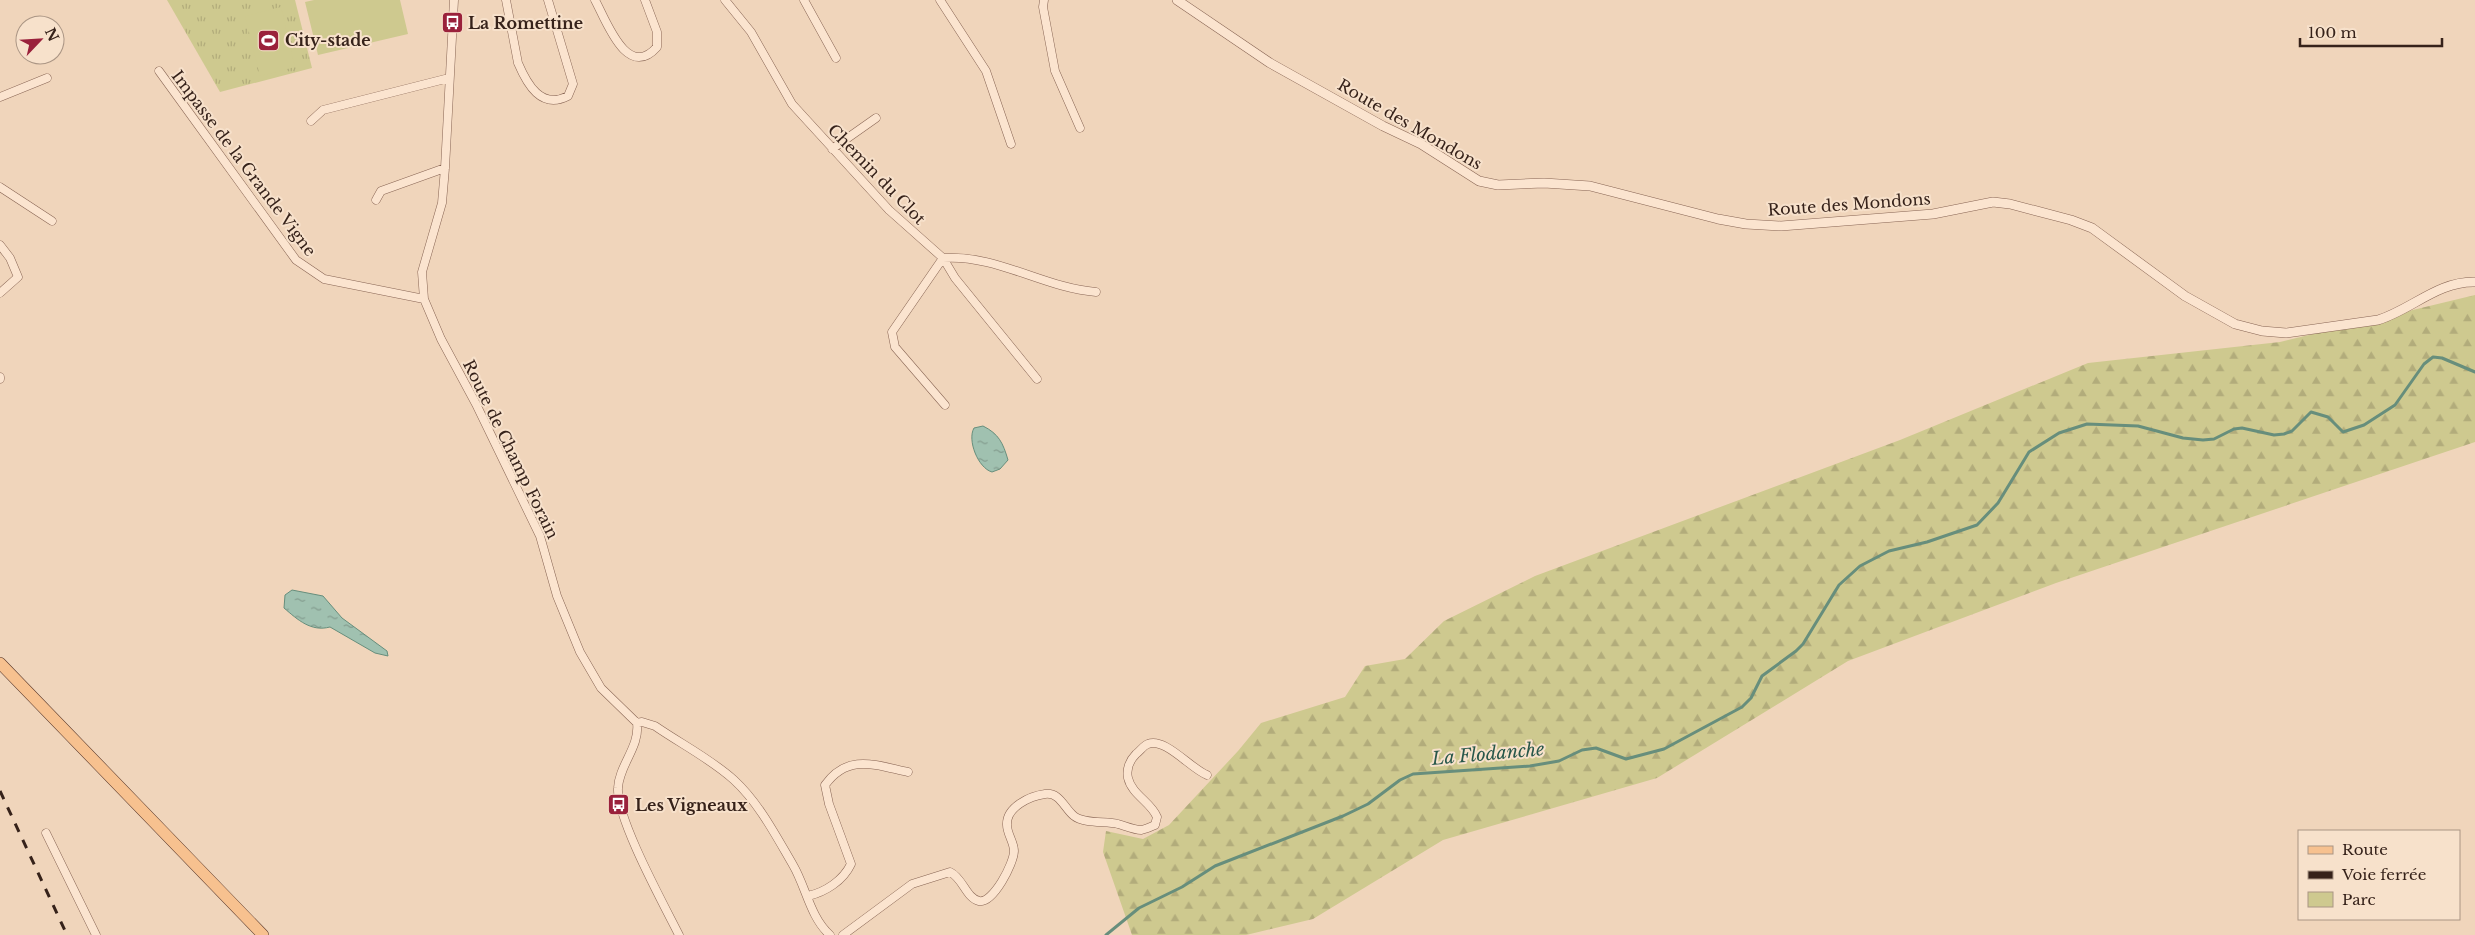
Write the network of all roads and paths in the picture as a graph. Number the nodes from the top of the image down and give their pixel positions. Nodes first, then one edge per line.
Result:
1 (454, 0) edge
2 (506, 0) edge
3 (548, 0) edge
4 (595, 0) edge
5 (645, 0) edge
6 (725, 0) edge
7 (804, 0) edge
8 (940, 0) edge
9 (1044, 0) edge
10 (1177, 0) edge
11 (836, 58) dead end
12 (159, 72) dead end
13 (47, 78) dead end
14 (449, 78) junction
15 (0, 97) edge
16 (876, 118) dead end
17 (311, 121) dead end
18 (1080, 128) dead end
19 (1011, 144) dead end
20 (832, 149) junction
21 (446, 168) junction
22 (0, 187) edge
23 (376, 200) dead end
24 (52, 221) dead end
25 (0, 245) edge
26 (943, 258) junction
27 (2475, 282) edge
28 (1096, 292) dead end
29 (0, 293) edge
30 (424, 299) junction
31 (1037, 379) dead end
32 (945, 406) dead end
33 (0, 663) edge
34 (637, 723) junction
35 (908, 772) dead end
36 (1207, 776) dead end
37 (46, 833) dead end
38 (206, 878) junction
39 (808, 896) junction
40 (96, 935) edge
41 (256, 935) edge
42 (262, 935) edge
43 (679, 935) edge
44 (830, 935) edge
45 (843, 935) edge

1 - 14 street, Route de Champ Forain
2 - 3 street
4 - 5 street
6 - 20 street, Chemin du Clot
7 - 11 street
8 - 19 street
9 - 18 street
10 - 27 street, Route des Mondons
12 - 30 street, Impasse de la Grande Vigne
13 - 15 street
14 - 17 street
14 - 21 street, Route de Champ Forain
16 - 20 street
20 - 26 street, Chemin du Clot
21 - 23 street
21 - 30 street, Route de Champ Forain
22 - 24 street
25 - 29 street
26 - 28 street
26 - 31 street, Chemin du Clot
26 - 32 street
30 - 34 street, Route de Champ Forain
33 - 38 main road
34 - 39 street
34 - 43 street
35 - 39 street
36 - 45 street
37 - 40 street
38 - 41 main road
38 - 42 main road
39 - 44 street

